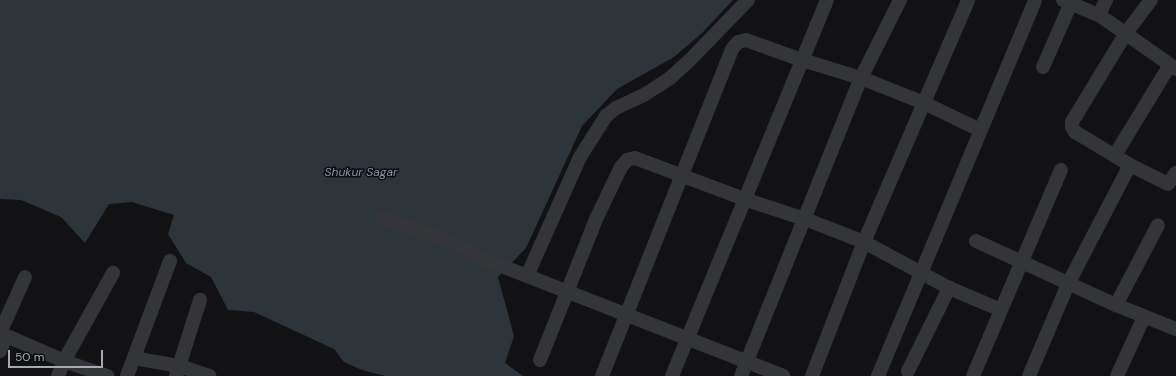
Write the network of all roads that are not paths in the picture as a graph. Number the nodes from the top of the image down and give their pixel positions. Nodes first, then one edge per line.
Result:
1 (748, 0) edge
2 (827, 0) edge
3 (900, 0) edge
4 (968, 0) edge
5 (1035, 0) edge
6 (1106, 0) edge
7 (1151, 0) edge
8 (1067, 1) edge
9 (1099, 15) junction
10 (1126, 33) junction
11 (802, 60) junction
12 (1043, 67) dead end
13 (1173, 67) edge
14 (861, 78) junction
15 (924, 103) junction
16 (980, 130) junction
17 (1115, 155) junction
18 (1130, 165) junction
19 (1061, 170) dead end
20 (683, 174) junction
21 (1173, 182) edge
22 (744, 199) junction
23 (381, 218) dead end
24 (805, 219) junction
25 (1158, 225) dead end
26 (976, 241) dead end
27 (864, 242) junction
28 (170, 261) dead end
29 (1021, 262) junction
30 (921, 272) junction
31 (113, 273) dead end
32 (527, 276) junction
33 (25, 277) dead end
34 (1068, 284) junction
35 (949, 288) junction
36 (567, 293) junction
37 (200, 300) dead end
38 (1116, 305) junction
39 (1001, 310) junction
40 (626, 316) junction
41 (1144, 317) junction
42 (1175, 328) edge
43 (2, 334) edge
44 (688, 339) junction
45 (0, 350) edge
46 (134, 358) junction
47 (540, 360) dead end
48 (64, 361) junction
49 (747, 362) junction
50 (177, 371) edge
51 (908, 371) dead end
52 (58, 376) edge
53 (107, 376) edge
54 (127, 376) edge
55 (209, 376) edge
56 (602, 376) edge
57 (672, 376) edge
58 (741, 376) edge
59 (783, 376) edge
60 (812, 376) edge
61 (878, 376) edge
62 (973, 376) edge
63 (1029, 376) edge
64 (1117, 376) edge

1 - 32 street
2 - 11 street
3 - 14 street
4 - 15 street
5 - 16 street
6 - 9 street
7 - 10 street
8 - 9 street
8 - 12 street
9 - 10 street
10 - 13 street
10 - 17 street
11 - 14 street
11 - 20 street
11 - 22 street
13 - 17 street
14 - 15 street
14 - 24 street
15 - 16 street
15 - 27 street
16 - 30 street
17 - 18 street
18 - 21 street
18 - 34 street
19 - 29 street
20 - 22 street
20 - 36 street
20 - 40 street
22 - 24 street
22 - 44 street
23 - 32 street
24 - 27 street
24 - 49 street
25 - 38 street
26 - 29 street
27 - 30 street
27 - 60 street
28 - 46 street
29 - 34 street
29 - 39 street
30 - 35 street
30 - 61 street
31 - 48 street
32 - 36 street
33 - 43 street
34 - 38 street
34 - 63 street
35 - 39 street
35 - 51 street
36 - 40 street
36 - 47 street
37 - 50 street
38 - 41 street
39 - 62 street
40 - 44 street
40 - 56 street
41 - 42 street
41 - 64 street
43 - 45 street
43 - 48 street
44 - 49 street
44 - 57 street
46 - 50 street
46 - 54 street
48 - 52 street
48 - 53 street
49 - 58 street
49 - 59 street
50 - 55 street

